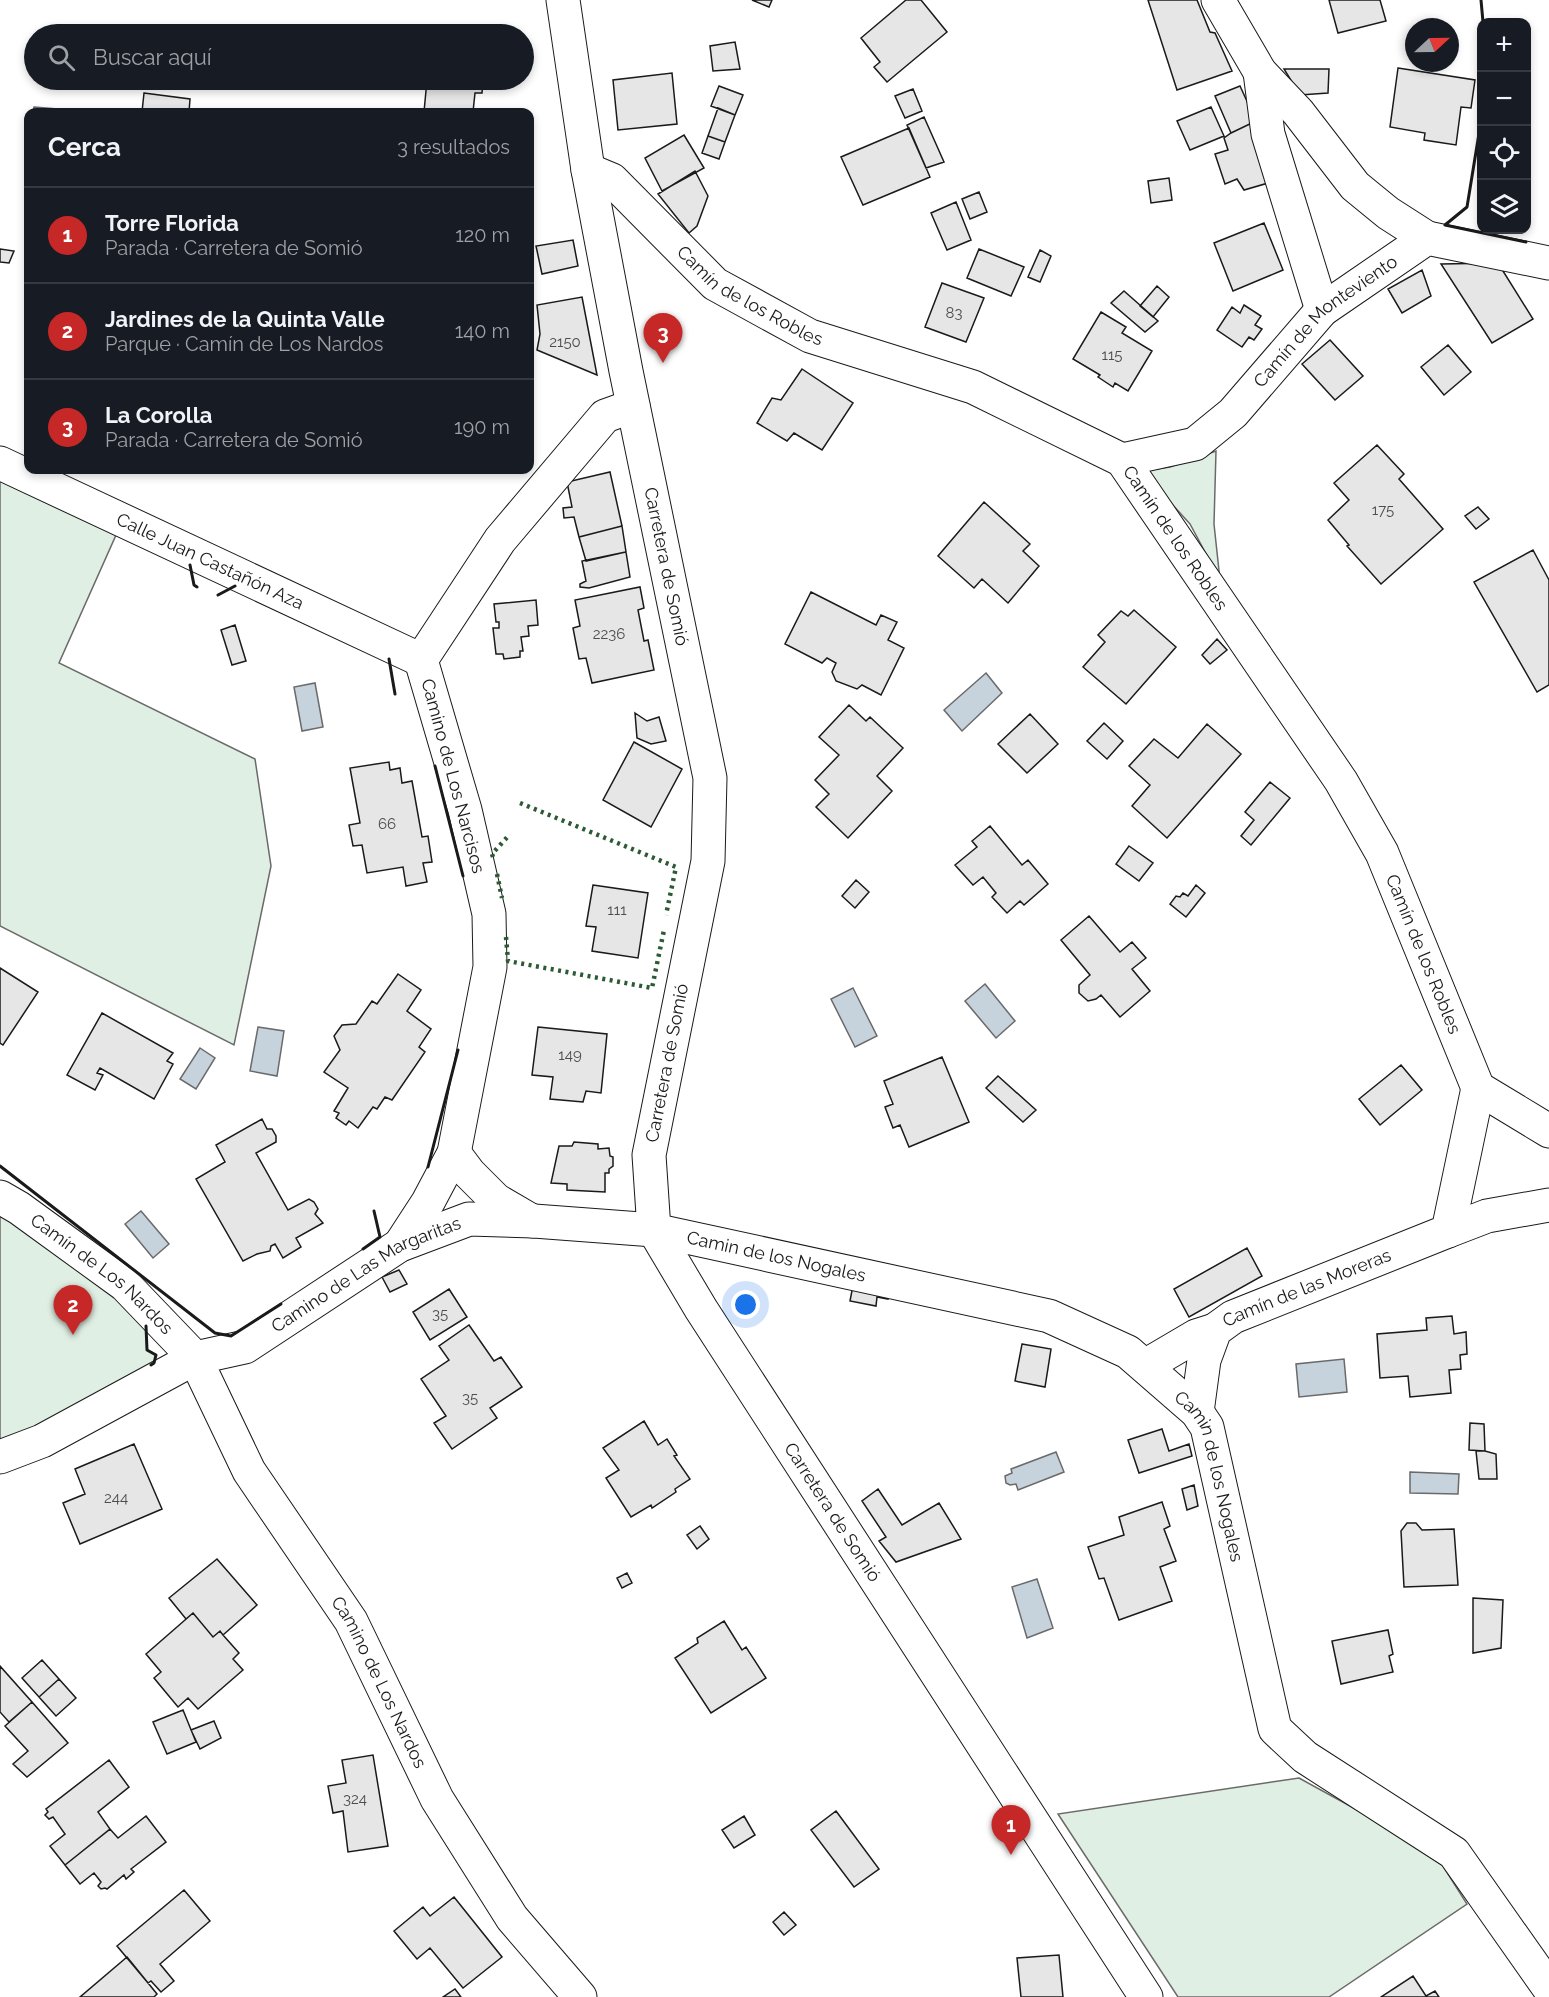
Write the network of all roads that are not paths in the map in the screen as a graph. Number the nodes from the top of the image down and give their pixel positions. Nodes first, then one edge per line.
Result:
1 (563, 0) edge
2 (1218, 0) edge
3 (1260, 72) junction
4 (588, 170) junction
5 (1427, 238) junction
6 (1549, 263) edge
7 (1322, 310) junction
8 (633, 406) junction
9 (1122, 460) junction
10 (0, 463) edge
11 (421, 660) junction
12 (1478, 1088) junction
13 (1549, 1131) edge
14 (454, 1153) junction
15 (0, 1197) edge
16 (1549, 1205) edge
17 (534, 1221) junction
18 (654, 1230) junction
19 (1448, 1231) junction
20 (400, 1245) junction
21 (1215, 1330) junction
22 (195, 1358) junction
23 (1145, 1366) junction
24 (1197, 1412) junction
25 (0, 1457) edge
26 (1549, 1988) edge
27 (579, 1997) edge
28 (1146, 1997) edge

1 - 4 street, Carretera de Somió
2 - 3 street
3 - 5 street
3 - 7 street
4 - 8 street, Carretera de Somió
4 - 9 street, Camín de los Robles
5 - 6 street
5 - 7 street, Camín de Monteviento
7 - 9 street, Camín de Monteviento
8 - 11 street, Camino de Los Narcisos
8 - 18 street, Carretera de Somió
9 - 12 street, Camín de los Robles
10 - 11 street, Calle Juan Castañón Aza
11 - 14 street, Camino de Los Narcisos
12 - 13 street
12 - 19 street
14 - 17 street
14 - 20 street, Camino de Los Narcisos
15 - 22 street, Camín de Los Nardos
16 - 19 street, Camín de las Moreras
17 - 18 street, Camino de Las Margaritas
17 - 20 street, Camino de Las Margaritas
18 - 23 street, Camin de los Nogales
18 - 28 street, Carretera de Somió
19 - 21 street, Camín de las Moreras
20 - 22 street, Camino de Las Margaritas
21 - 23 street
21 - 24 street, Camín de las Moreras
22 - 25 street, Camino de Las Margaritas
22 - 27 street, Camino de Los Nardos
23 - 24 street, Camin de los Nogales
24 - 26 street, Camin de los Nogales

